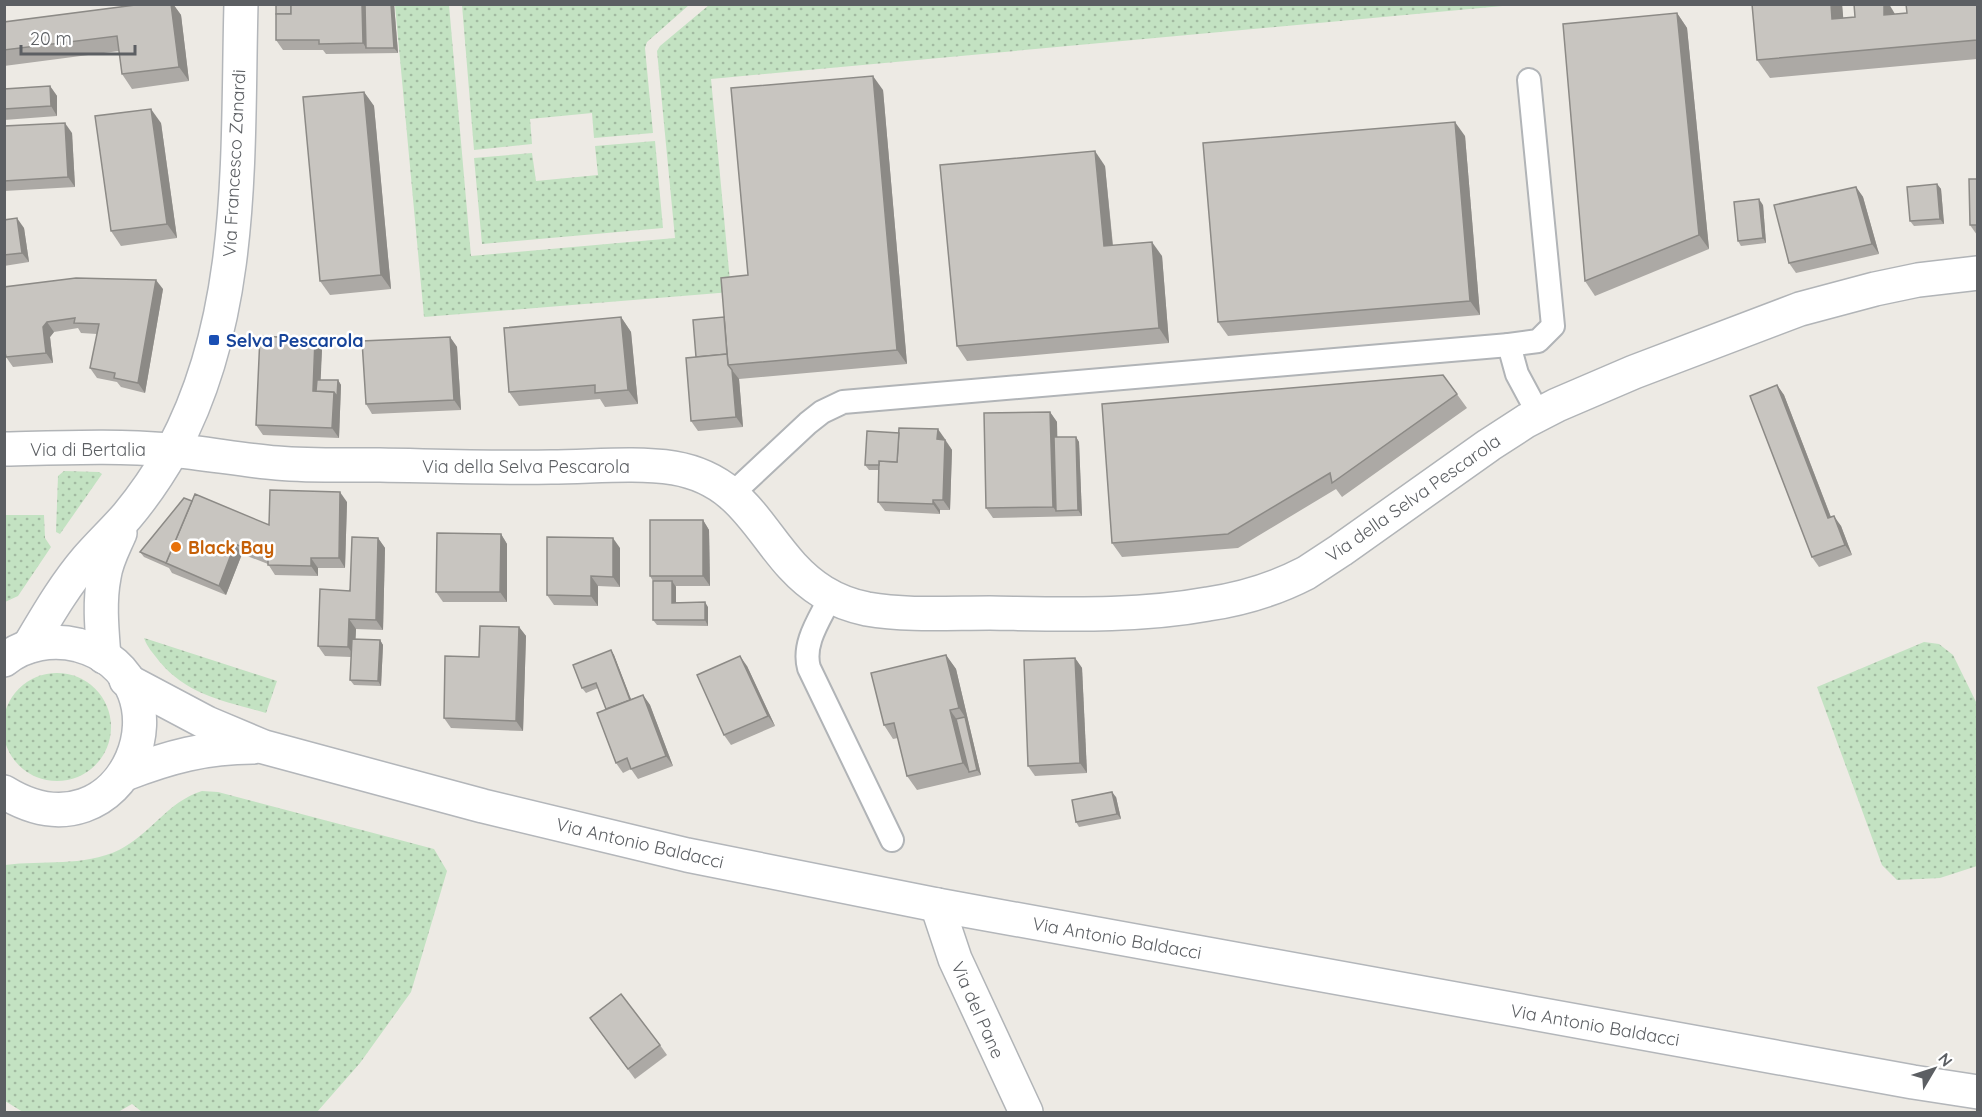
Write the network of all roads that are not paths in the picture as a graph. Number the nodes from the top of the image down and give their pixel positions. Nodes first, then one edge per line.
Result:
1 (241, 4) edge
2 (1529, 80) dead end
3 (1977, 273) edge
4 (1509, 345) junction
5 (1539, 415) junction
6 (4, 449) edge
7 (172, 450) junction
8 (732, 494) junction
9 (129, 514) junction
10 (831, 597) junction
11 (15, 650) edge
12 (104, 657) junction
13 (126, 680) junction
14 (264, 747) junction
15 (125, 774) junction
16 (4, 792) edge
17 (19, 811) edge
18 (892, 840) dead end
19 (937, 905) junction
20 (1977, 1092) edge
21 (1026, 1113) edge

1 - 7 street, Via Francesco Zanardi
2 - 4 lane
3 - 5 street, Via della Selva Pescarola
4 - 5 lane
4 - 8 lane
5 - 10 street, Via della Selva Pescarola
6 - 7 street, Via di Bertalia
7 - 8 street, Via della Selva Pescarola
7 - 9 street, Via Francesco Zanardi
8 - 10 street, Via della Selva Pescarola
9 - 11 street, Via Francesco Zanardi
9 - 12 street, Via Francesco Zanardi
10 - 18 lane
11 - 12 street
12 - 13 street
13 - 14 street, Via Antonio Baldacci
13 - 15 street
14 - 15 street, Via Antonio Baldacci
14 - 19 street, Via Antonio Baldacci
15 - 17 street
16 - 17 street
19 - 20 street, Via Antonio Baldacci
19 - 21 street, Via del Pane

